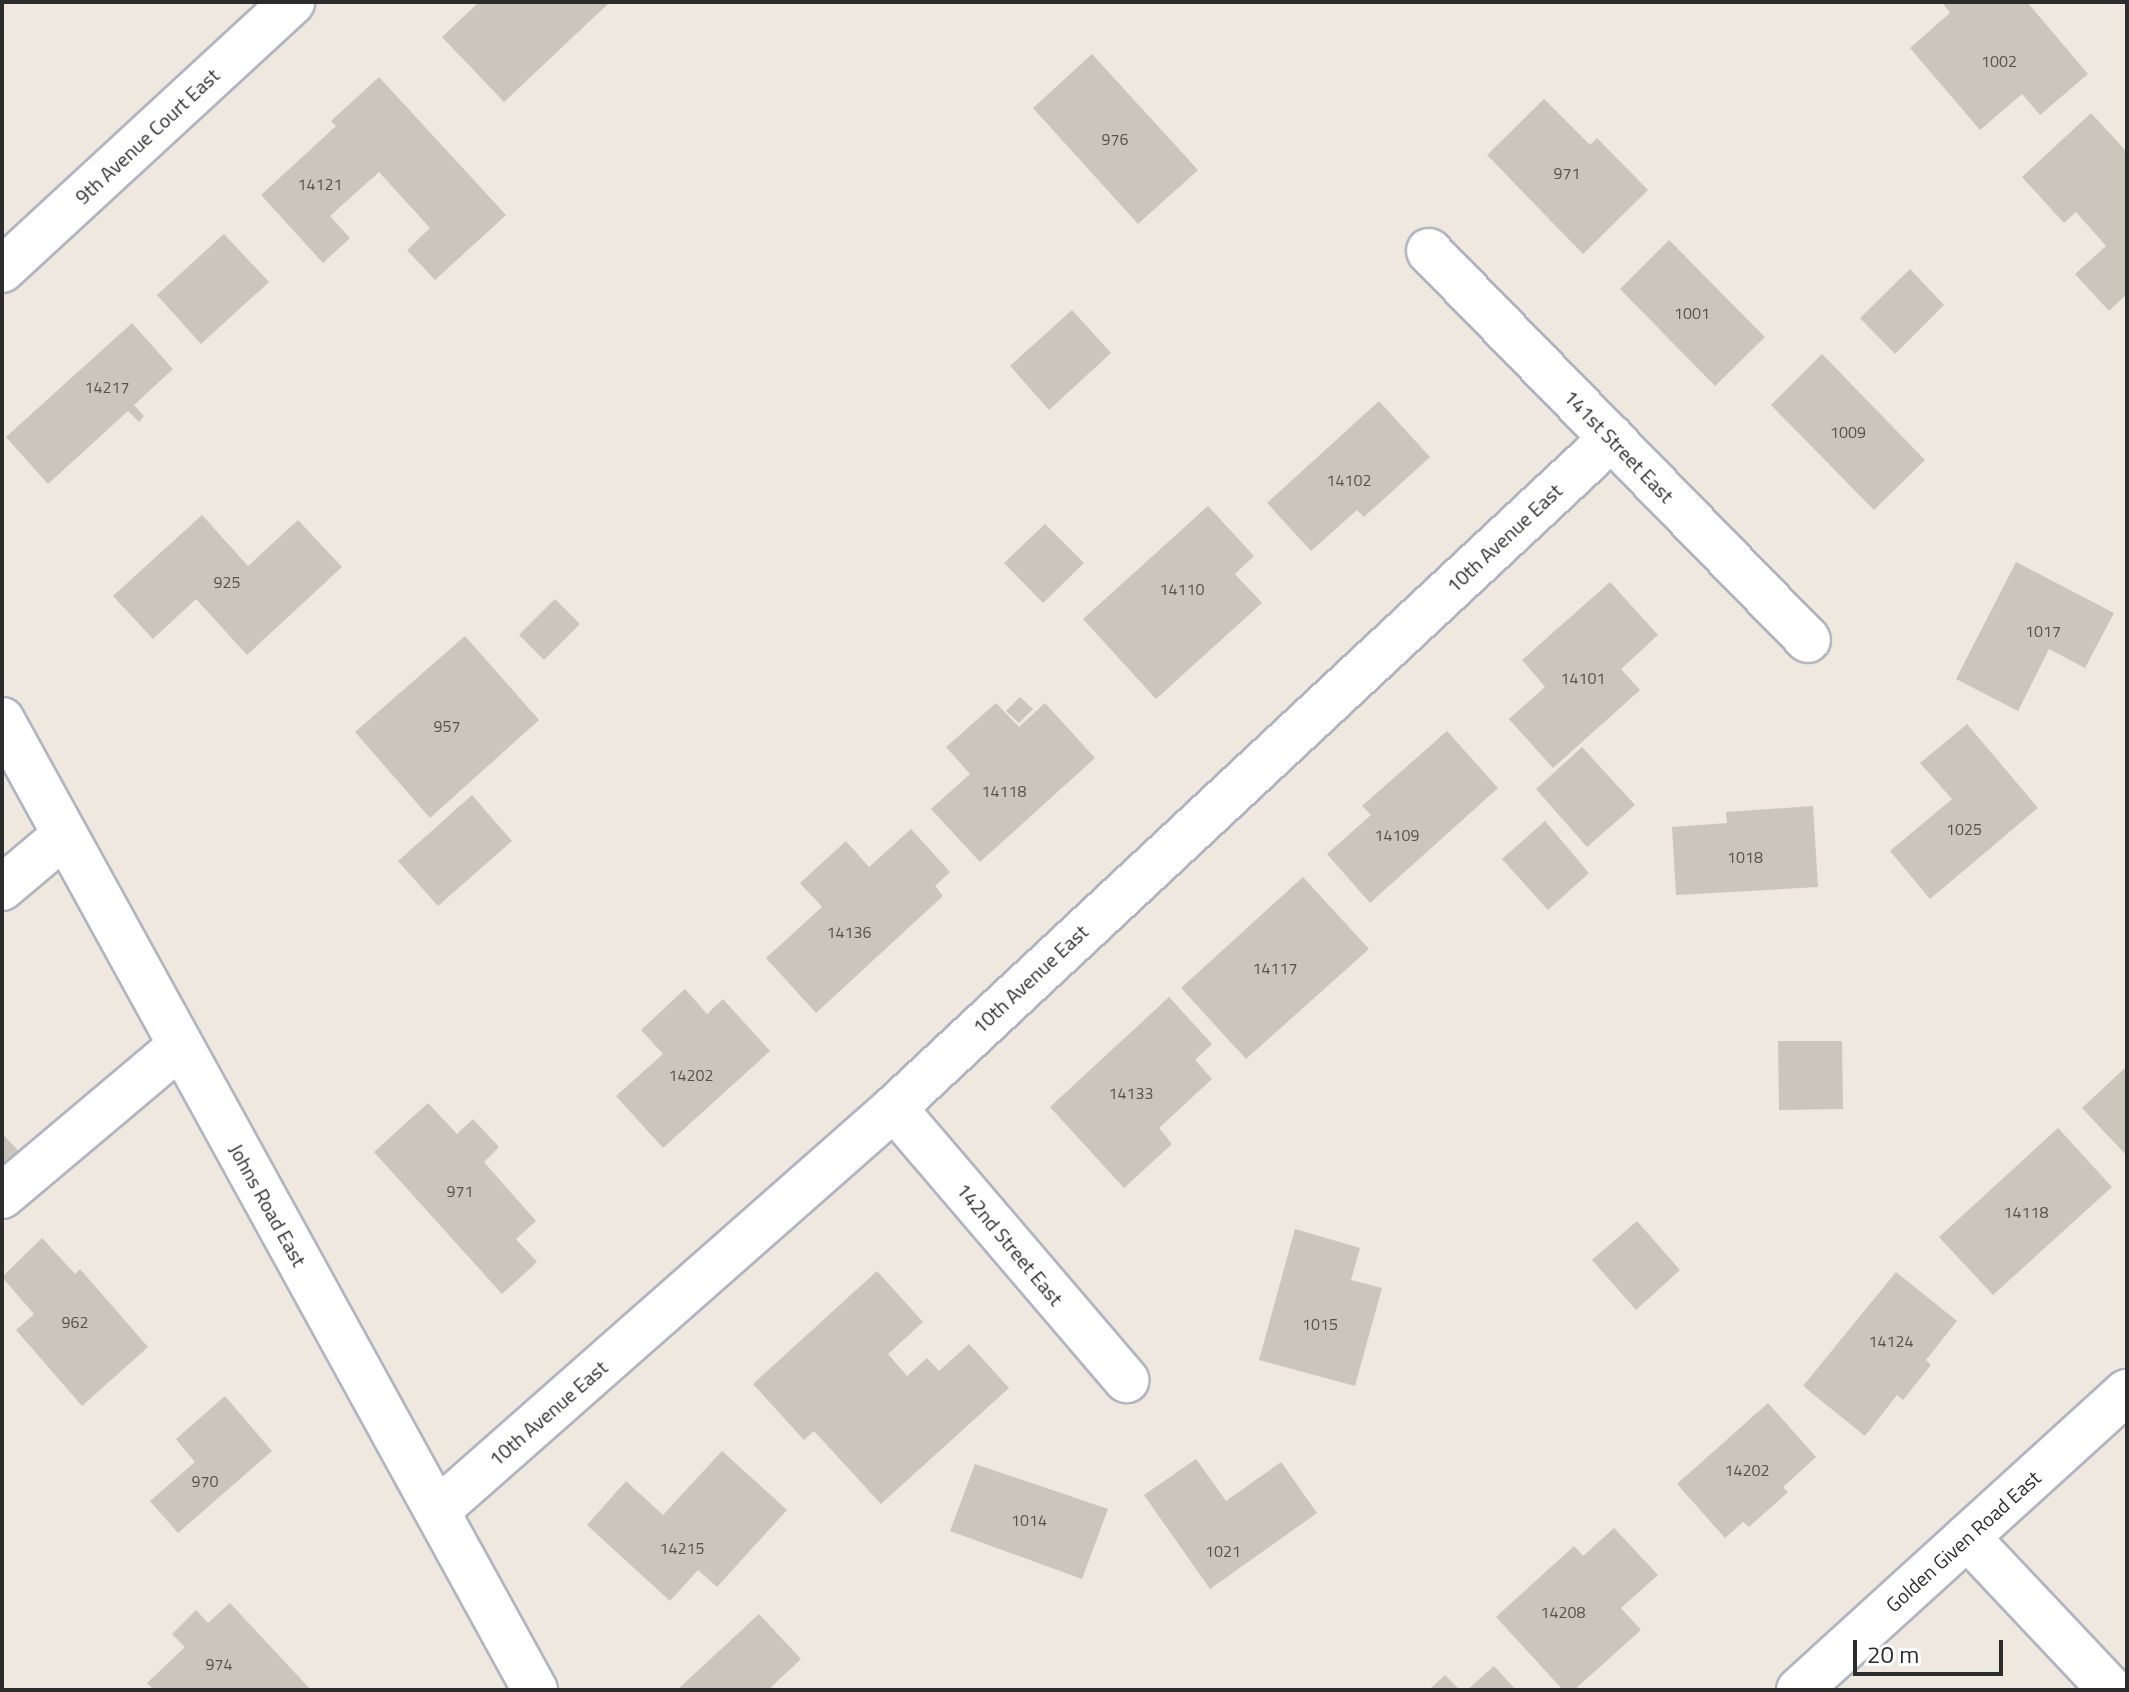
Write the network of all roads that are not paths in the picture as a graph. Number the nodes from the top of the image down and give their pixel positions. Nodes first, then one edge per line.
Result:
1 (292, 2) edge
2 (1429, 251) dead end
3 (2, 270) edge
4 (1612, 438) junction
5 (1808, 640) dead end
6 (2, 720) edge
7 (65, 835) junction
8 (2, 888) edge
9 (180, 1046) junction
10 (894, 1108) junction
11 (2, 1196) edge
12 (1126, 1380) dead end
13 (2127, 1392) edge
14 (438, 1510) junction
15 (1967, 1537) junction
16 (535, 1690) edge
17 (1799, 1690) edge
18 (2111, 1690) edge

1 - 3 street, 9th Avenue Court East
2 - 4 street, 141st Street East
4 - 5 street, 141st Street East
4 - 10 street, 10th Avenue East
6 - 7 street, Johns Road East
7 - 8 street
7 - 9 street, Johns Road East
9 - 11 street
9 - 14 street, Johns Road East
10 - 12 street, 142nd Street East
10 - 14 street, 10th Avenue East
13 - 15 street, Golden Given Road East
14 - 16 street, Johns Road East
15 - 17 street, Golden Given Road East
15 - 18 street

